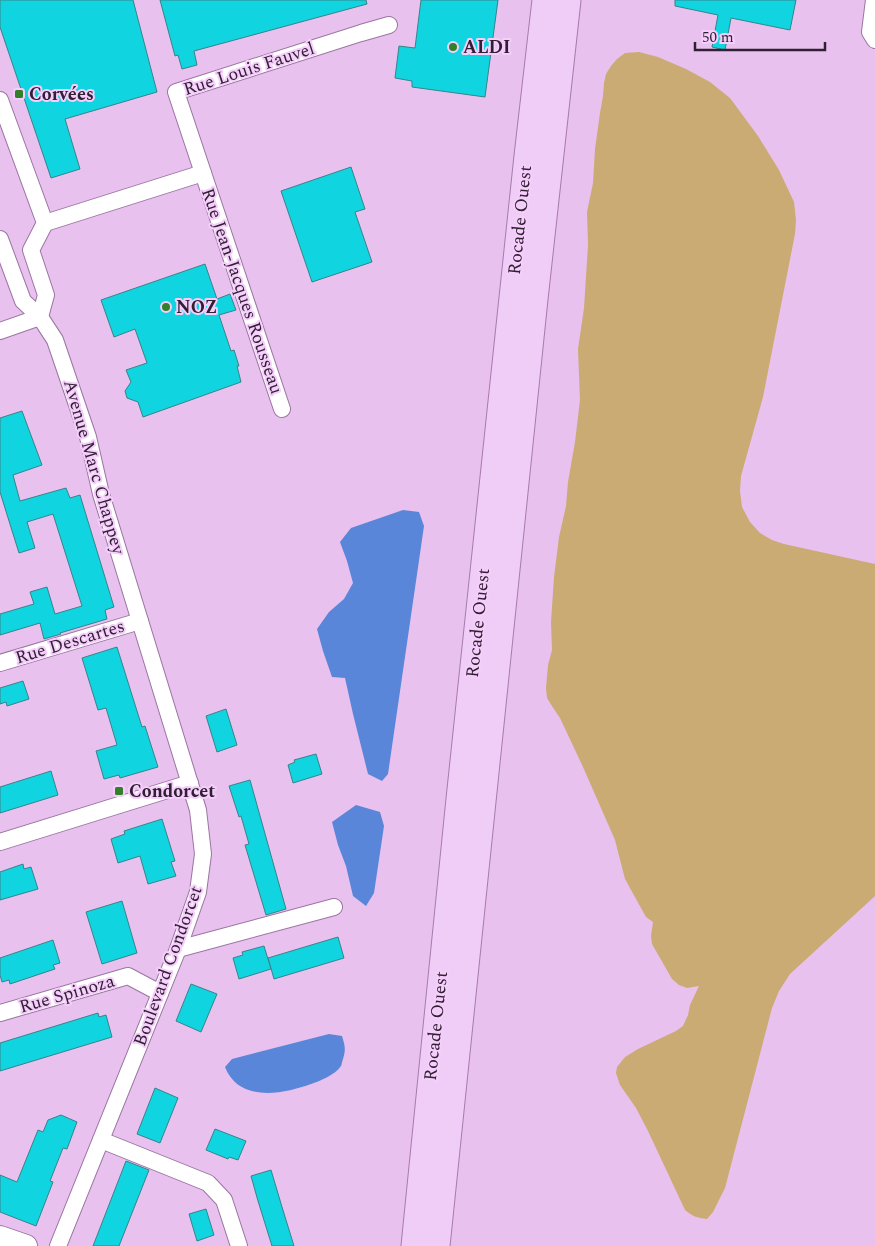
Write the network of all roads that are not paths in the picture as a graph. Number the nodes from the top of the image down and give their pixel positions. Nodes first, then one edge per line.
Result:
1 (545, 0) edge
2 (568, 0) edge
3 (874, 0) edge
4 (389, 25) dead end
5 (875, 40) edge
6 (0, 100) edge
7 (202, 173) junction
8 (45, 223) junction
9 (0, 239) edge
10 (40, 317) junction
11 (0, 331) edge
12 (282, 409) dead end
13 (140, 621) junction
14 (0, 663) edge
15 (190, 783) junction
16 (0, 842) edge
17 (334, 907) dead end
18 (178, 949) junction
19 (160, 993) junction
20 (0, 1013) edge
21 (101, 1140) junction
22 (0, 1237) edge
23 (26, 1246) edge
24 (58, 1246) edge
25 (239, 1246) edge
26 (414, 1246) edge
27 (437, 1246) edge

1 - 26 main road, Rocade Ouest
2 - 27 main road, Rocade Ouest
3 - 5 street
4 - 7 street, Rue Louis Fauvel
6 - 8 street
7 - 8 street
7 - 12 street, Rue Jean-Jacques Rousseau
8 - 10 street
9 - 10 street, Avenue Marc Chappey
10 - 11 street
10 - 13 street, Avenue Marc Chappey
13 - 14 street, Rue Descartes
13 - 15 street, Boulevard Condorcet
15 - 16 street
15 - 18 street, Boulevard Condorcet
17 - 18 street
18 - 19 street, Boulevard Condorcet
19 - 20 street, Rue Spinoza
19 - 21 street, Boulevard Condorcet
21 - 24 street, Boulevard Condorcet
21 - 25 street
22 - 23 street

